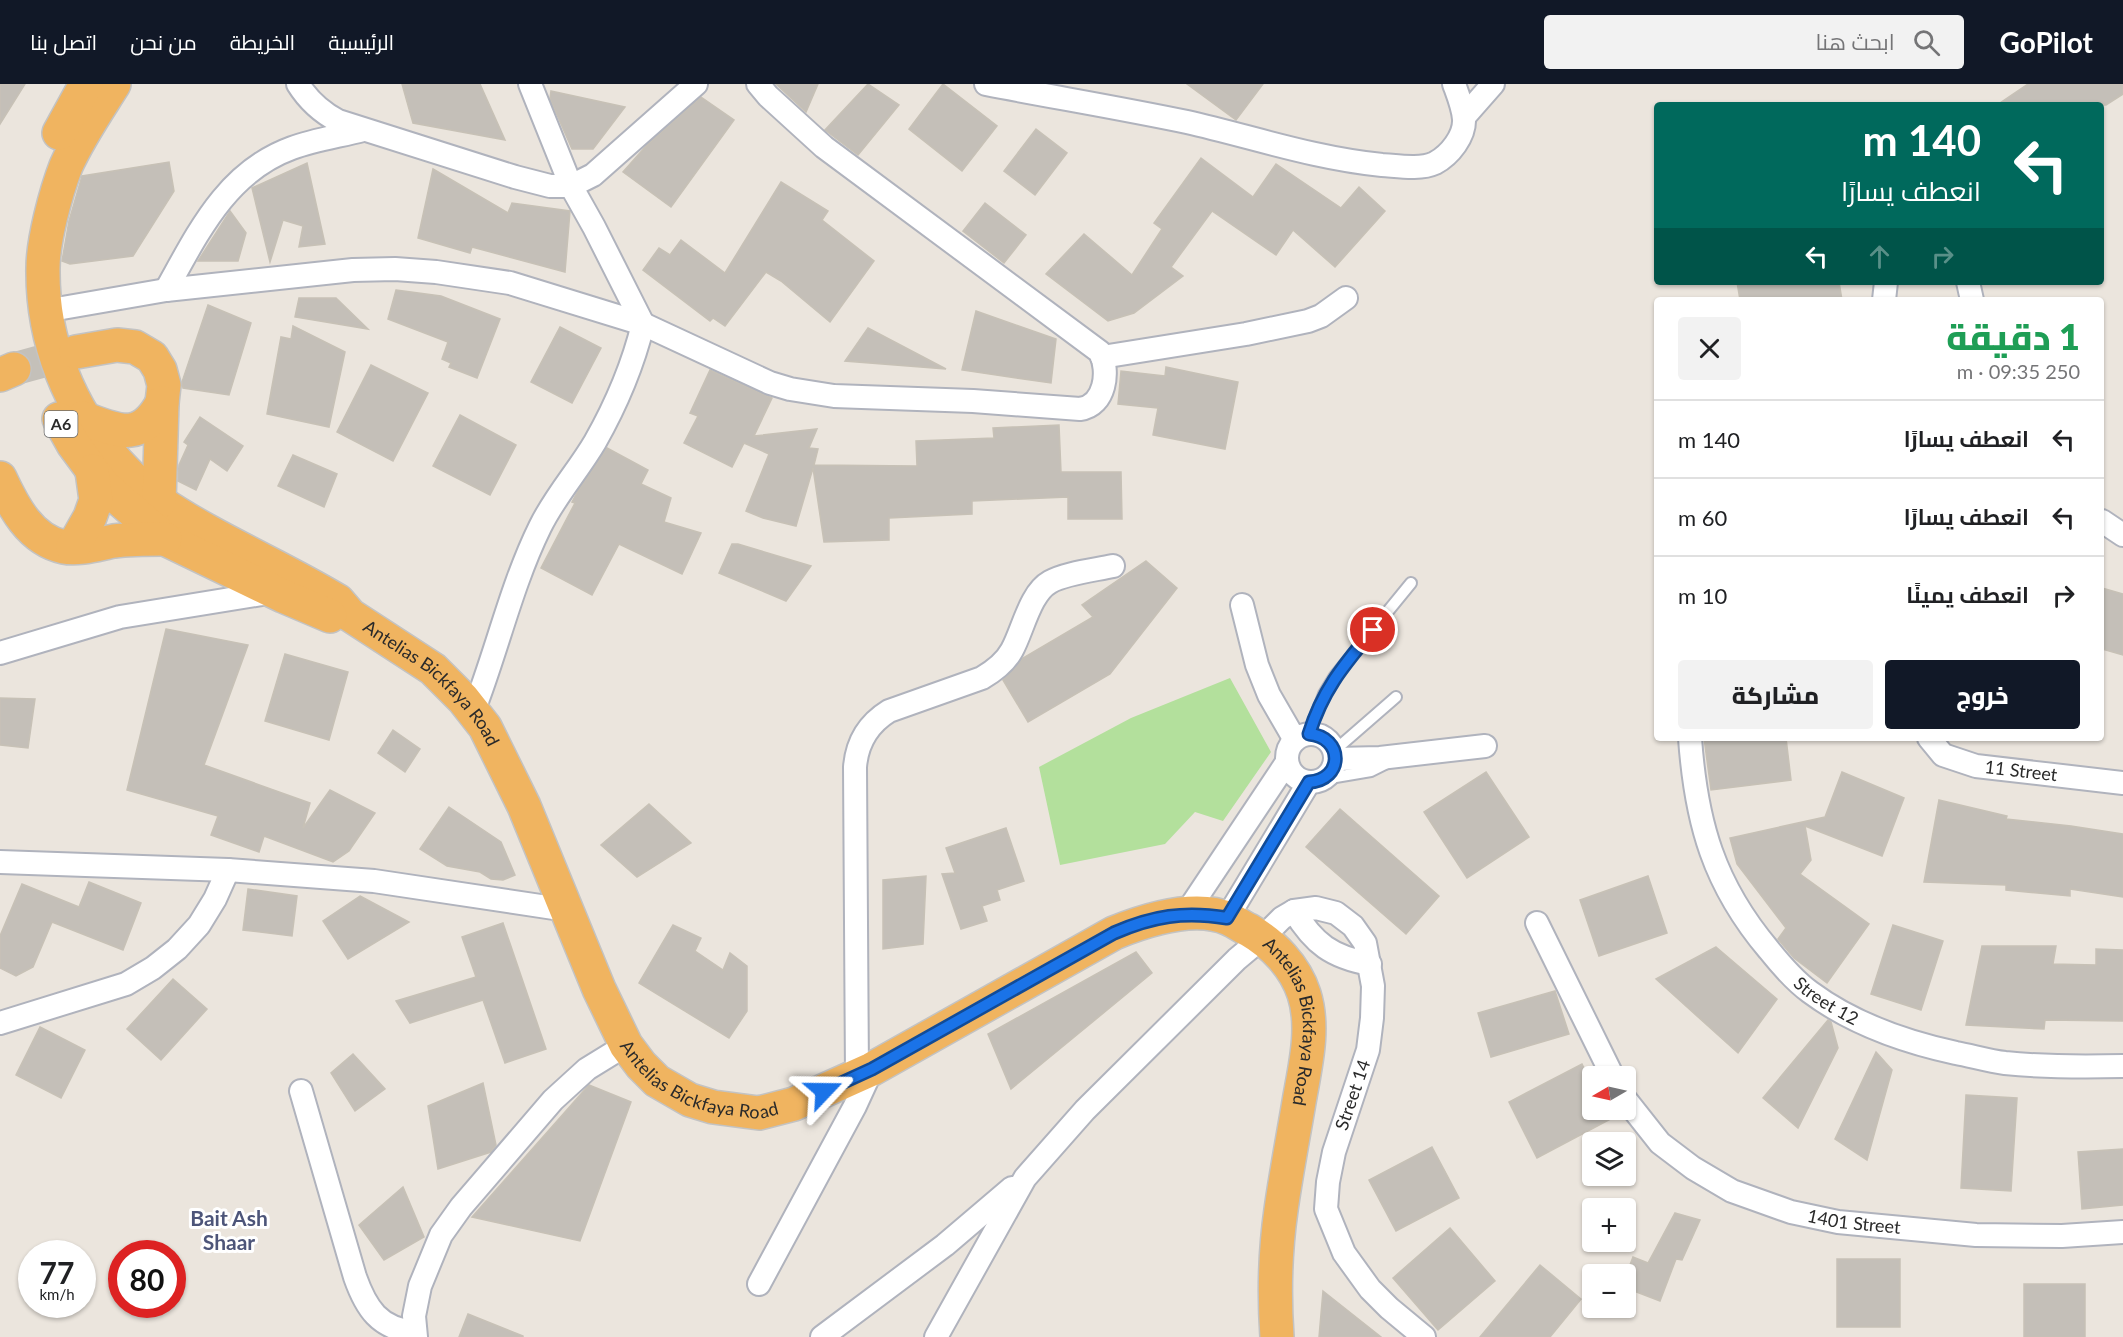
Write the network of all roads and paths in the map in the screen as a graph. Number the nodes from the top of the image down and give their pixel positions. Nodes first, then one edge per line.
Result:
1 (86, 84) edge
2 (114, 84) edge
3 (298, 84) edge
4 (530, 84) edge
5 (696, 84) edge
6 (758, 84) edge
7 (986, 84) edge
8 (1454, 84) edge
9 (1493, 84) edge
10 (1464, 117) junction
11 (363, 130) junction
12 (571, 186) junction
13 (166, 290) junction
14 (1346, 298) dead end
15 (45, 311) junction
16 (643, 324) junction
17 (76, 352) tunnel mouth
18 (1102, 357) junction
19 (162, 403) junction
20 (83, 418) junction
21 (92, 471) junction
22 (0, 478) edge
23 (159, 502) junction
24 (2104, 522) edge
25 (2123, 535) edge
26 (165, 539) junction
27 (73, 547) junction
28 (1113, 566) dead end
29 (1411, 583) dead end
30 (274, 592) junction
31 (1242, 605) dead end
32 (350, 615) junction
33 (0, 653) edge
34 (1396, 697) dead end
35 (473, 712) junction
36 (1302, 737) junction
37 (1690, 741) edge
38 (1932, 741) edge
39 (1485, 746) dead end
40 (1335, 755) junction
41 (1394, 756) junction
42 (1287, 762) junction
43 (1317, 781) junction
44 (2123, 783) edge
45 (0, 862) edge
46 (228, 870) junction
47 (567, 910) junction
48 (1294, 911) junction
49 (1185, 915) junction
50 (1227, 918) junction
51 (1537, 922) dead end
52 (1262, 938) junction
53 (1318, 943) junction
54 (1370, 964) junction
55 (1290, 965) junction
56 (0, 1023) edge
57 (626, 1046) junction
58 (1608, 1066) edge
59 (2123, 1066) edge
60 (864, 1073) junction
61 (301, 1091) dead end
62 (1636, 1113) edge
63 (1025, 1178) junction
64 (2123, 1232) edge
65 (945, 1245) junction
66 (977, 1262) junction
67 (759, 1284) dead end
68 (1275, 1296) junction
69 (416, 1334) edge
70 (822, 1337) edge
71 (936, 1337) edge
72 (1277, 1337) edge
73 (1296, 1337) edge
74 (1424, 1337) edge

1 - 21 highway, Antelias Bickfaya Road / A6
2 - 15 highway, Antelias Bickfaya Road / A6
3 - 11 street
4 - 12 street
5 - 12 street
6 - 18 street
7 - 10 street
8 - 10 street
9 - 10 street
11 - 12 street
11 - 13 street
12 - 16 street
13 - 15 street
13 - 16 street
14 - 18 street
15 - 20 highway, Antelias Bickfaya Road / A6
16 - 18 street
16 - 35 street
17 - 19 highway
19 - 20 highway
19 - 23 highway
20 - 23 highway, Antelias Bickfaya Road / A6
21 - 26 highway, Antelias Bickfaya Road / A6
21 - 27 highway
22 - 27 highway
23 - 32 highway, Antelias Bickfaya Road / A6
24 - 25 street
26 - 27 highway
26 - 30 highway, Antelias Bickfaya Road / A6
28 - 60 street
29 - 36 lane
30 - 32 highway, Antelias Bickfaya Road / A6
30 - 33 street
31 - 36 street
32 - 35 highway, Antelias Bickfaya Road / A6
34 - 40 lane
35 - 47 highway, Antelias Bickfaya Road / A6
36 - 40 street
36 - 42 street
37 - 59 street, Street 12
38 - 44 street, 11 Street
39 - 41 street
40 - 41 street
40 - 43 street
41 - 43 lane
42 - 43 street
42 - 49 street
43 - 50 street
45 - 46 street
46 - 47 street
46 - 56 street
47 - 57 highway, Antelias Bickfaya Road / A6
48 - 52 street
48 - 53 street
48 - 54 street, Street 14
49 - 50 highway, Antelias Bickfaya Road / A6
49 - 60 highway, Antelias Bickfaya Road / A6
50 - 52 highway, Antelias Bickfaya Road / A6
51 - 58 street
52 - 55 highway, Antelias Bickfaya Road / A6
52 - 63 street
53 - 54 street
53 - 55 street
54 - 74 street, Street 14
55 - 68 highway, Antelias Bickfaya Road / A6
57 - 60 highway, Antelias Bickfaya Road / A6
57 - 69 street
60 - 67 street
61 - 69 street
62 - 64 street, 1401 Street
63 - 65 street
63 - 66 street
65 - 66 street
65 - 70 street
66 - 71 street
68 - 72 highway, Antelias Bickfaya Road / A6
68 - 73 street

